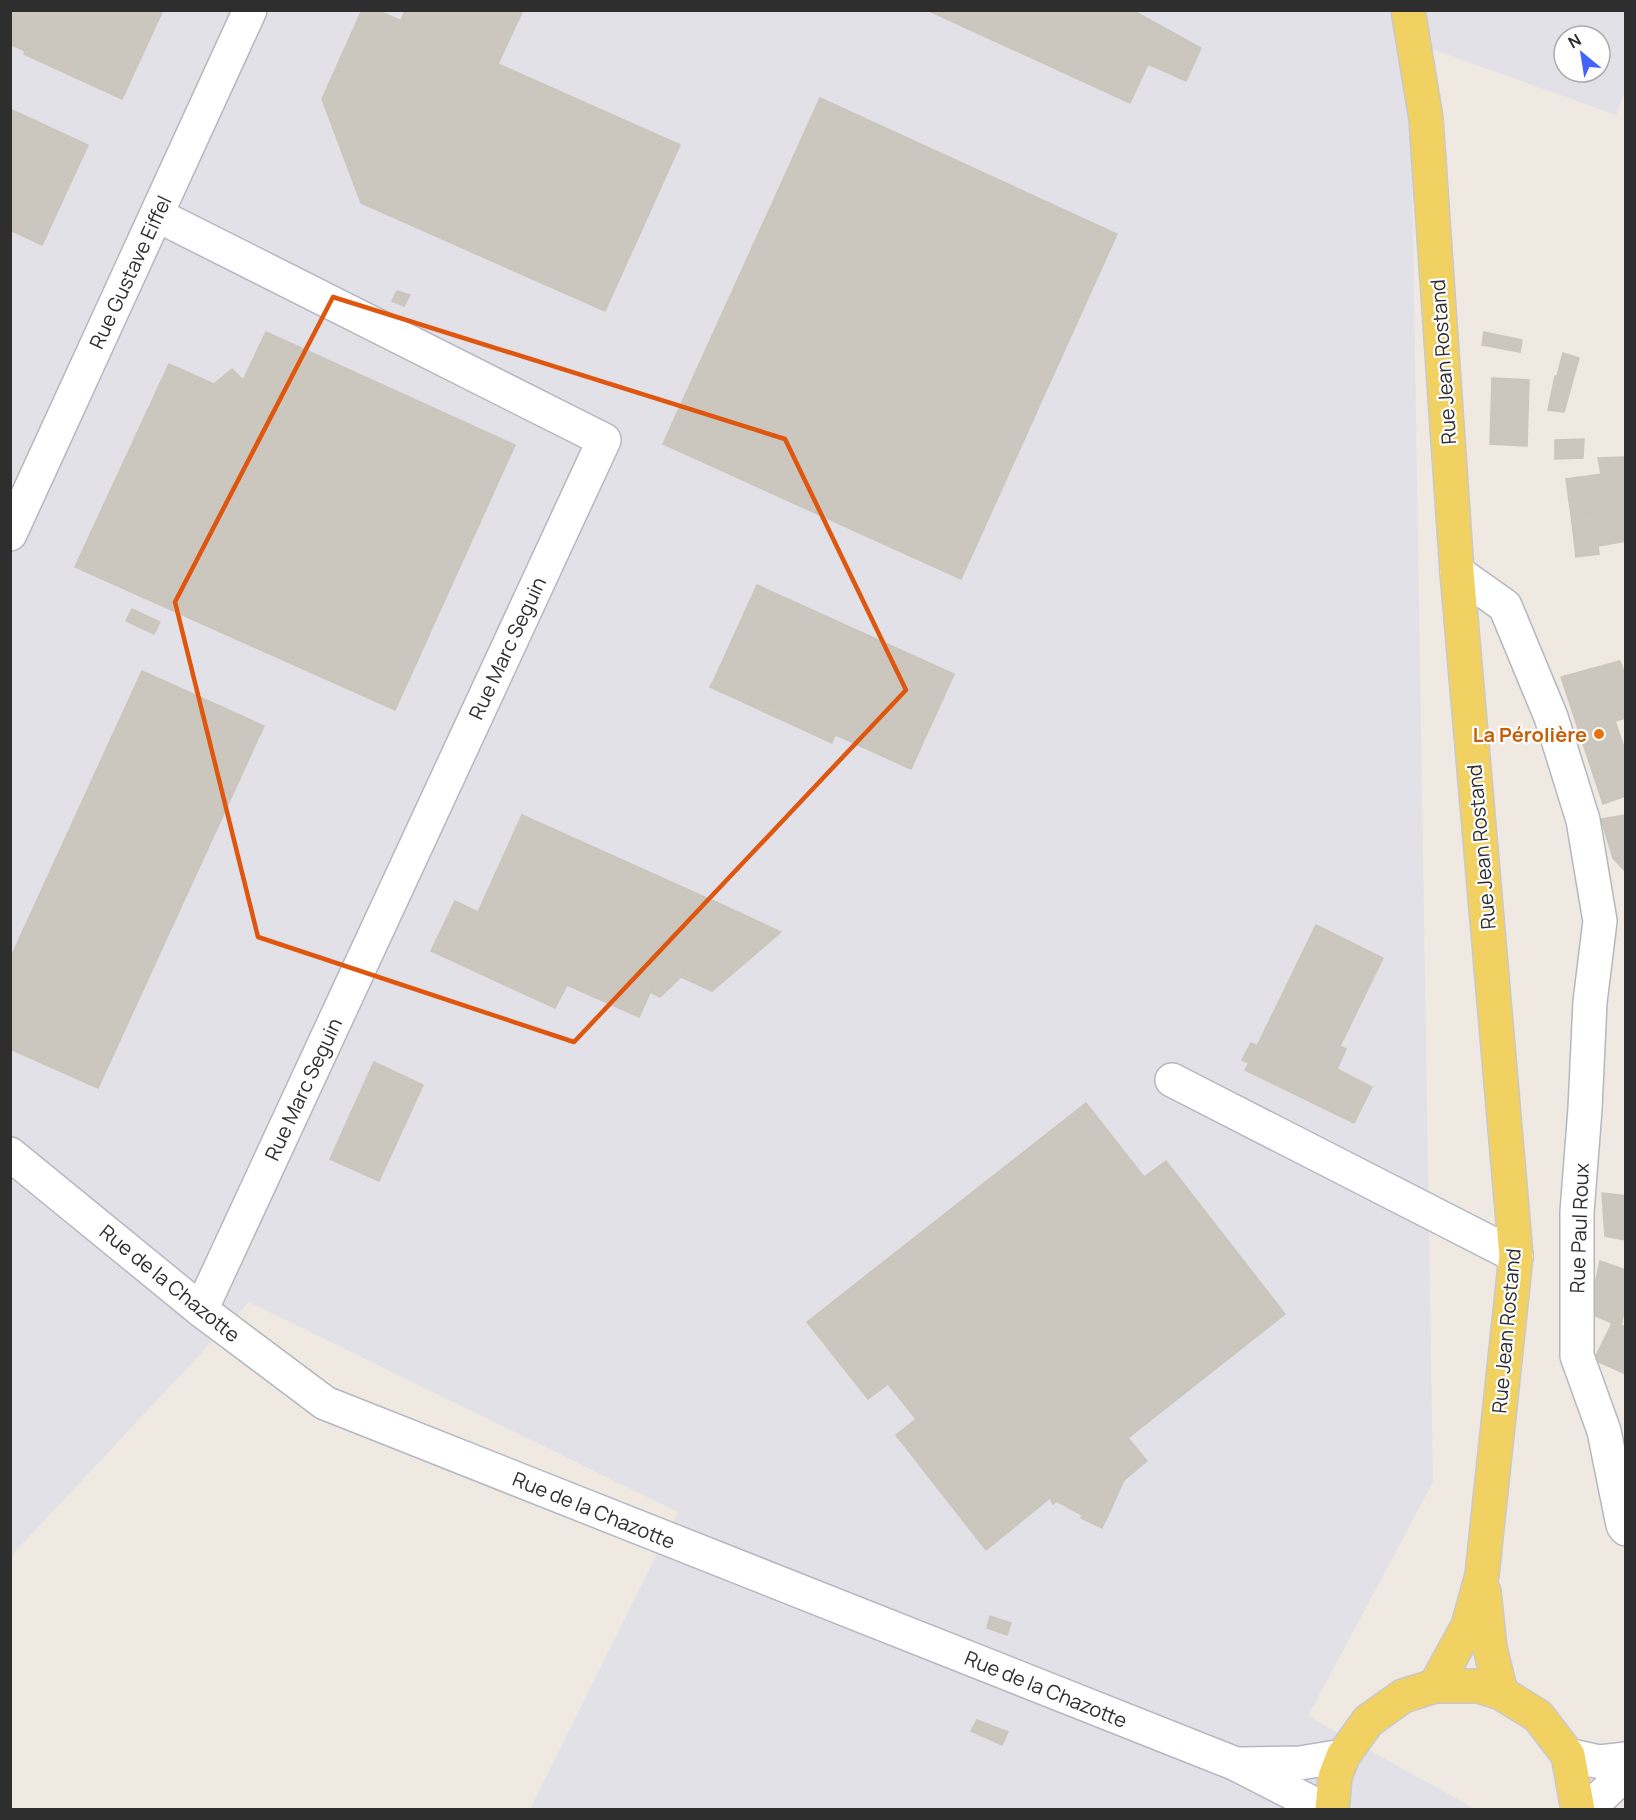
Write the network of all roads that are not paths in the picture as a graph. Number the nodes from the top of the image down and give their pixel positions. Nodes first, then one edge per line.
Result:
1 (250, 10) edge
2 (1408, 10) edge
3 (157, 215) junction
4 (10, 534) edge
5 (1457, 573) junction
6 (1613, 914) edge
7 (1172, 1080) dead end
8 (10, 1154) edge
9 (1516, 1256) junction
10 (201, 1310) junction
11 (1618, 1454) edge
12 (1626, 1529) edge
13 (1482, 1575) junction
14 (1435, 1686) junction
15 (1501, 1693) junction
16 (1568, 1755) junction
17 (1343, 1756) junction
18 (1626, 1759) edge
19 (1236, 1764) junction
20 (1626, 1773) edge
21 (1319, 1809) edge
22 (1332, 1809) edge
23 (1578, 1809) edge
24 (1587, 1809) edge

1 - 3 street, Rue Gustave Eiffel
2 - 5 main road, Rue Jean Rostand
3 - 4 street, Rue Gustave Eiffel
3 - 10 street, Rue Marc Seguin
5 - 6 street, Rue Paul Roux
5 - 9 main road, Rue Jean Rostand
6 - 11 street, Rue Paul Roux
7 - 9 street
8 - 10 street, Rue de la Chazotte
9 - 13 main road, Rue Jean Rostand
10 - 19 street, Rue de la Chazotte
11 - 12 street, Rue Paul Roux
13 - 14 main road
13 - 15 main road
14 - 15 main road
14 - 17 main road
15 - 16 main road
16 - 18 street
16 - 23 main road
17 - 19 street
17 - 22 main road
19 - 21 street, Rue de la Chazotte
20 - 24 street

